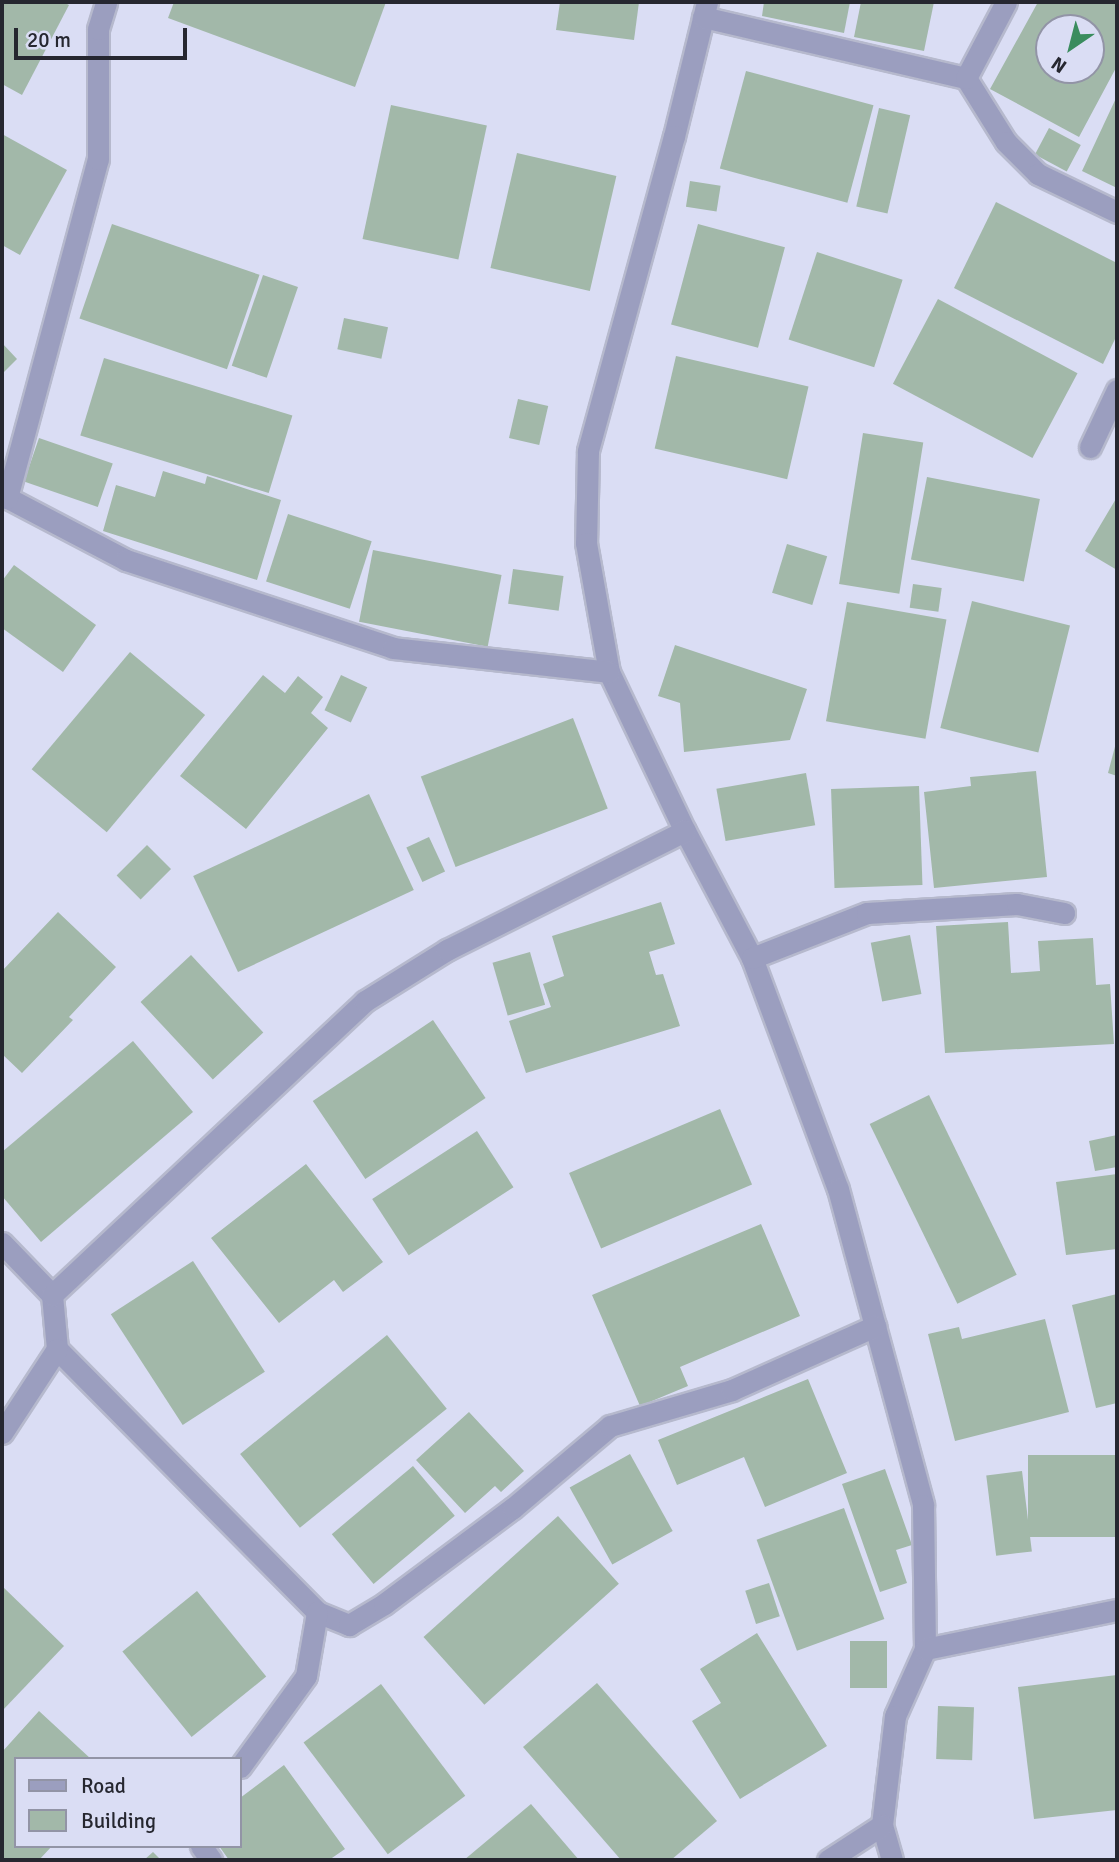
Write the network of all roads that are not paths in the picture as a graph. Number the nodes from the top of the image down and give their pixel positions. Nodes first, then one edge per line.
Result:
1 (106, 2) edge
2 (1006, 2) edge
3 (705, 9) edge
4 (966, 78) junction
5 (1117, 212) edge
6 (1117, 390) edge
7 (1090, 447) dead end
8 (4, 497) edge
9 (609, 672) junction
10 (685, 831) junction
11 (1064, 913) dead end
12 (752, 958) junction
13 (2, 1243) edge
14 (52, 1295) junction
15 (875, 1326) junction
16 (57, 1349) junction
17 (2, 1433) edge
18 (1117, 1610) edge
19 (317, 1612) junction
20 (925, 1649) junction
21 (242, 1764) edge
22 (882, 1825) junction
23 (828, 1860) edge
24 (892, 1860) edge

1 - 8 street
2 - 4 street
3 - 4 street
3 - 9 street
4 - 5 street
6 - 7 street
8 - 9 street
9 - 10 street
10 - 12 street
10 - 14 street
11 - 12 street
12 - 15 street
13 - 14 street
14 - 16 street
15 - 19 street
15 - 20 street
16 - 17 street
16 - 19 street
18 - 20 street
19 - 21 street
20 - 22 street
22 - 23 street
22 - 24 street

